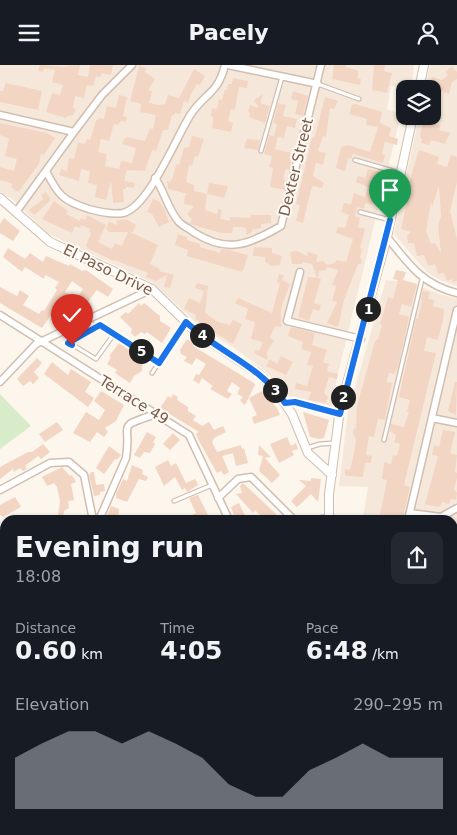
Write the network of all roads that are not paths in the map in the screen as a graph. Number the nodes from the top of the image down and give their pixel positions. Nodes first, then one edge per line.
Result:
1 (132, 65) edge
2 (227, 65) edge
3 (321, 65) edge
4 (424, 65) edge
5 (282, 76) junction
6 (422, 80) edge
7 (318, 84) junction
8 (359, 99) dead end
9 (0, 115) edge
10 (411, 125) edge
11 (74, 132) junction
12 (261, 151) dead end
13 (355, 160) dead end
14 (46, 171) junction
15 (401, 173) junction
16 (155, 178) junction
17 (0, 198) edge
18 (16, 212) junction
19 (360, 212) dead end
20 (390, 220) junction
21 (387, 237) junction
22 (300, 272) dead end
23 (422, 279) junction
24 (152, 289) junction
25 (457, 293) edge
26 (457, 310) edge
27 (0, 315) edge
28 (87, 319) junction
29 (186, 322) junction
30 (96, 328) junction
31 (114, 334) junction
32 (361, 339) junction
33 (41, 341) junction
34 (159, 363) junction
35 (152, 373) dead end
36 (0, 382) edge
37 (285, 403) junction
38 (156, 414) junction
39 (340, 414) junction
40 (432, 419) junction
41 (457, 423) edge
42 (384, 440) dead end
43 (336, 443) junction
44 (306, 448) junction
45 (332, 475) junction
46 (212, 485) junction
47 (0, 490) edge
48 (218, 498) junction
49 (174, 501) dead end
50 (457, 507) edge
51 (92, 515) edge
52 (101, 515) edge
53 (226, 515) edge
54 (289, 515) edge
55 (329, 515) edge
56 (409, 515) edge
57 (444, 515) edge

1 - 11 street
2 - 5 street
2 - 16 street
3 - 7 street, Dexter Street
4 - 6 street
5 - 7 street
5 - 12 lane
7 - 8 lane
7 - 16 street, Dexter Street
9 - 11 street
10 - 15 street
11 - 14 street
13 - 15 lane
14 - 16 street
14 - 18 street
15 - 20 street
17 - 18 street, El Paso Drive
18 - 24 street, El Paso Drive
19 - 20 lane
20 - 21 street
21 - 23 street
21 - 32 street
22 - 32 street
23 - 25 street
23 - 42 lane
24 - 28 street
24 - 29 street, El Paso Drive
26 - 40 street
27 - 33 street, Terrace 49
28 - 30 lane
28 - 33 street
29 - 34 lane
29 - 37 street, El Paso Drive
30 - 31 lane
30 - 31 lane
31 - 34 lane
32 - 39 street
33 - 36 street
33 - 38 street, Terrace 49
34 - 35 lane
37 - 39 lane
37 - 44 street, El Paso Drive
38 - 46 street, Terrace 49
38 - 52 street
39 - 43 street
40 - 41 street
40 - 56 street
43 - 44 lane
43 - 45 street
44 - 45 street, El Paso Drive
45 - 55 street
46 - 48 street, Terrace 49
46 - 49 lane
47 - 51 street
48 - 53 street, Terrace 49
48 - 54 street
50 - 57 street

